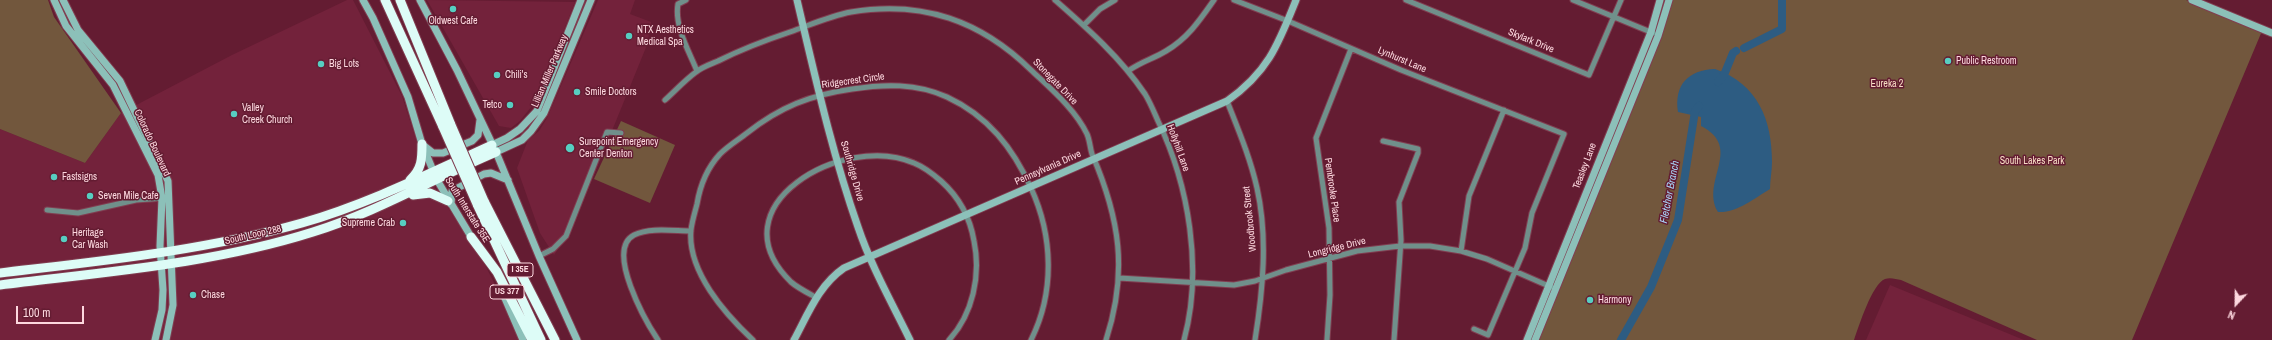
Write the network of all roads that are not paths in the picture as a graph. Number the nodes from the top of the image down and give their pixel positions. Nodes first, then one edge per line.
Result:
1 (54, 0) edge
2 (63, 0) edge
3 (363, 0) edge
4 (385, 0) edge
5 (400, 0) edge
6 (403, 0) edge
7 (420, 0) edge
8 (581, 0) edge
9 (591, 0) edge
10 (686, 0) edge
11 (796, 0) edge
12 (1055, 0) edge
13 (1115, 0) edge
14 (1214, 0) edge
15 (1234, 0) edge
16 (1296, 0) edge
17 (1406, 0) edge
18 (1573, 0) edge
19 (1620, 0) edge
20 (1660, 0) edge
21 (1669, 0) edge
22 (2192, 0) edge
23 (1614, 17) junction
24 (409, 19) junction
25 (1288, 21) junction
26 (1084, 25) junction
27 (804, 27) junction
28 (76, 33) junction
29 (2272, 33) edge
30 (1655, 34) junction
31 (1351, 49) junction
32 (554, 69) junction
33 (562, 70) junction
34 (697, 71) junction
35 (1128, 71) junction
36 (820, 94) junction
37 (664, 100) dead end
38 (1227, 101) junction
39 (1504, 110) junction
40 (480, 119) junction
41 (447, 126) junction
42 (1162, 129) junction
43 (621, 133) dead end
44 (1383, 141) dead end
45 (422, 144) junction
46 (494, 148) junction
47 (1094, 159) junction
48 (838, 161) junction
49 (435, 176) junction
50 (508, 180) junction
51 (404, 186) junction
52 (1030, 187) junction
53 (166, 197) junction
54 (402, 197) junction
55 (480, 203) junction
56 (450, 204) junction
57 (47, 210) dead end
58 (967, 215) junction
59 (306, 222) junction
60 (691, 230) junction
61 (309, 233) junction
62 (470, 237) junction
63 (1400, 246) junction
64 (1461, 251) junction
65 (165, 252) junction
66 (539, 256) junction
67 (869, 256) junction
68 (1330, 258) junction
69 (171, 263) junction
70 (161, 264) junction
71 (1514, 270) junction
72 (0, 273) edge
73 (1119, 278) junction
74 (1262, 278) junction
75 (1192, 283) junction
76 (0, 285) edge
77 (1552, 288) junction
78 (816, 298) junction
79 (160, 324) junction
80 (1474, 329) dead end
81 (1487, 338) edge
82 (156, 340) edge
83 (165, 340) edge
84 (523, 340) edge
85 (532, 340) edge
86 (541, 340) edge
87 (555, 340) edge
88 (576, 340) edge
89 (658, 340) edge
90 (754, 340) edge
91 (794, 340) edge
92 (910, 340) edge
93 (949, 340) edge
94 (1031, 340) edge
95 (1106, 340) edge
96 (1184, 340) edge
97 (1255, 340) edge
98 (1327, 340) edge
99 (1394, 340) edge
100 (1527, 340) edge
101 (1535, 340) edge

1 - 28 main road, Colorado Boulevard
2 - 28 main road, Colorado Boulevard
3 - 45 main road, South Interstate 35E
4 - 41 highway, I 35E
5 - 24 highway, I 35E
6 - 24 highway
7 - 40 main road
8 - 32 main road, Lillian Miller Parkway
9 - 33 main road, Lillian Miller Parkway
10 - 34 street
11 - 27 main road, Southridge Drive
12 - 26 street, Hollyhill Lane
13 - 26 street
14 - 35 street
15 - 25 street, Lynhurst Lane
16 - 25 main road, Pennsylvania Drive
17 - 23 street, Skylark Drive
18 - 23 street
19 - 23 street
20 - 30 main road, Teasley Lane
21 - 30 main road, Teasley Lane
22 - 29 main road
23 - 30 street
24 - 41 highway, I 35E
25 - 31 street, Lynhurst Lane
25 - 38 main road, Pennsylvania Drive
26 - 35 street, Hollyhill Lane
27 - 34 street, Stonegate Drive
27 - 36 main road, Southridge Drive
27 - 47 street, Stonegate Drive
28 - 53 main road, Colorado Boulevard
30 - 77 main road, Teasley Lane
31 - 39 street, Lynhurst Lane
31 - 68 street, Pembrooke Place
32 - 33 main road
32 - 46 main road, Lillian Miller Parkway
33 - 46 main road, Lillian Miller Parkway
34 - 37 street, Stonegate Drive
35 - 42 street, Hollyhill Lane
36 - 48 main road, Southridge Drive
36 - 52 street, Ridgecrest Circle
36 - 60 street, Ridgecrest Circle
38 - 42 main road, Pennsylvania Drive
38 - 74 street, Woodbrook Street
39 - 64 street
39 - 71 street, Lynhurst Lane
40 - 45 main road
40 - 46 main road
41 - 55 highway, I 35E, bridge
42 - 47 main road, Pennsylvania Drive
42 - 75 street, Hollyhill Lane
43 - 66 street
44 - 63 street
45 - 49 main road, South Interstate 35E
45 - 51 highway
46 - 49 highway, South Loop 288
46 - 50 main road
47 - 52 main road, Pennsylvania Drive
47 - 73 street, Stonegate Drive
48 - 58 street
48 - 67 main road, Southridge Drive
48 - 78 street
49 - 51 highway, South Loop 288
49 - 54 highway, South Loop 288
49 - 56 main road, South Interstate 35E
50 - 56 main road
50 - 66 main road
51 - 59 highway, South Loop 288
52 - 58 main road, Pennsylvania Drive
52 - 94 street, Ridgecrest Circle
53 - 57 street
53 - 65 main road, Colorado Boulevard
54 - 56 highway
54 - 61 highway, South Loop 288
55 - 86 highway, I 35E
55 - 87 highway, I 35E
56 - 62 main road, South Interstate 35E / US 377
58 - 67 main road, Pennsylvania Drive
58 - 93 street
59 - 61 highway
59 - 65 highway, South Loop 288
60 - 89 street
60 - 90 street, Ridgecrest Circle
61 - 69 highway, South Loop 288
62 - 84 main road, South Interstate 35E
62 - 85 highway, US 377
63 - 64 street, Longridge Drive
63 - 68 street, Longridge Drive
63 - 99 street
64 - 71 street, Longridge Drive
65 - 69 main road, Colorado Boulevard
65 - 70 main road, Colorado Boulevard
65 - 72 highway, South Loop 288
66 - 88 main road
67 - 78 main road, Pennsylvania Drive
67 - 92 main road, Southridge Drive
68 - 74 street, Longridge Drive
68 - 98 street, Pembrooke Place
69 - 70 highway, South Loop 288
69 - 83 main road, Colorado Boulevard
70 - 76 highway, South Loop 288
70 - 79 main road, Colorado Boulevard
71 - 77 street, Longridge Drive
71 - 81 street
73 - 75 street, Longridge Drive
73 - 95 street, Stonegate Drive
74 - 75 street, Longridge Drive
74 - 97 street, Woodbrook Street
75 - 96 street, Hollyhill Lane
77 - 100 main road, Teasley Lane
77 - 101 main road, Teasley Lane
78 - 91 main road, Pennsylvania Drive
79 - 82 main road, Colorado Boulevard
79 - 83 main road
80 - 81 street

